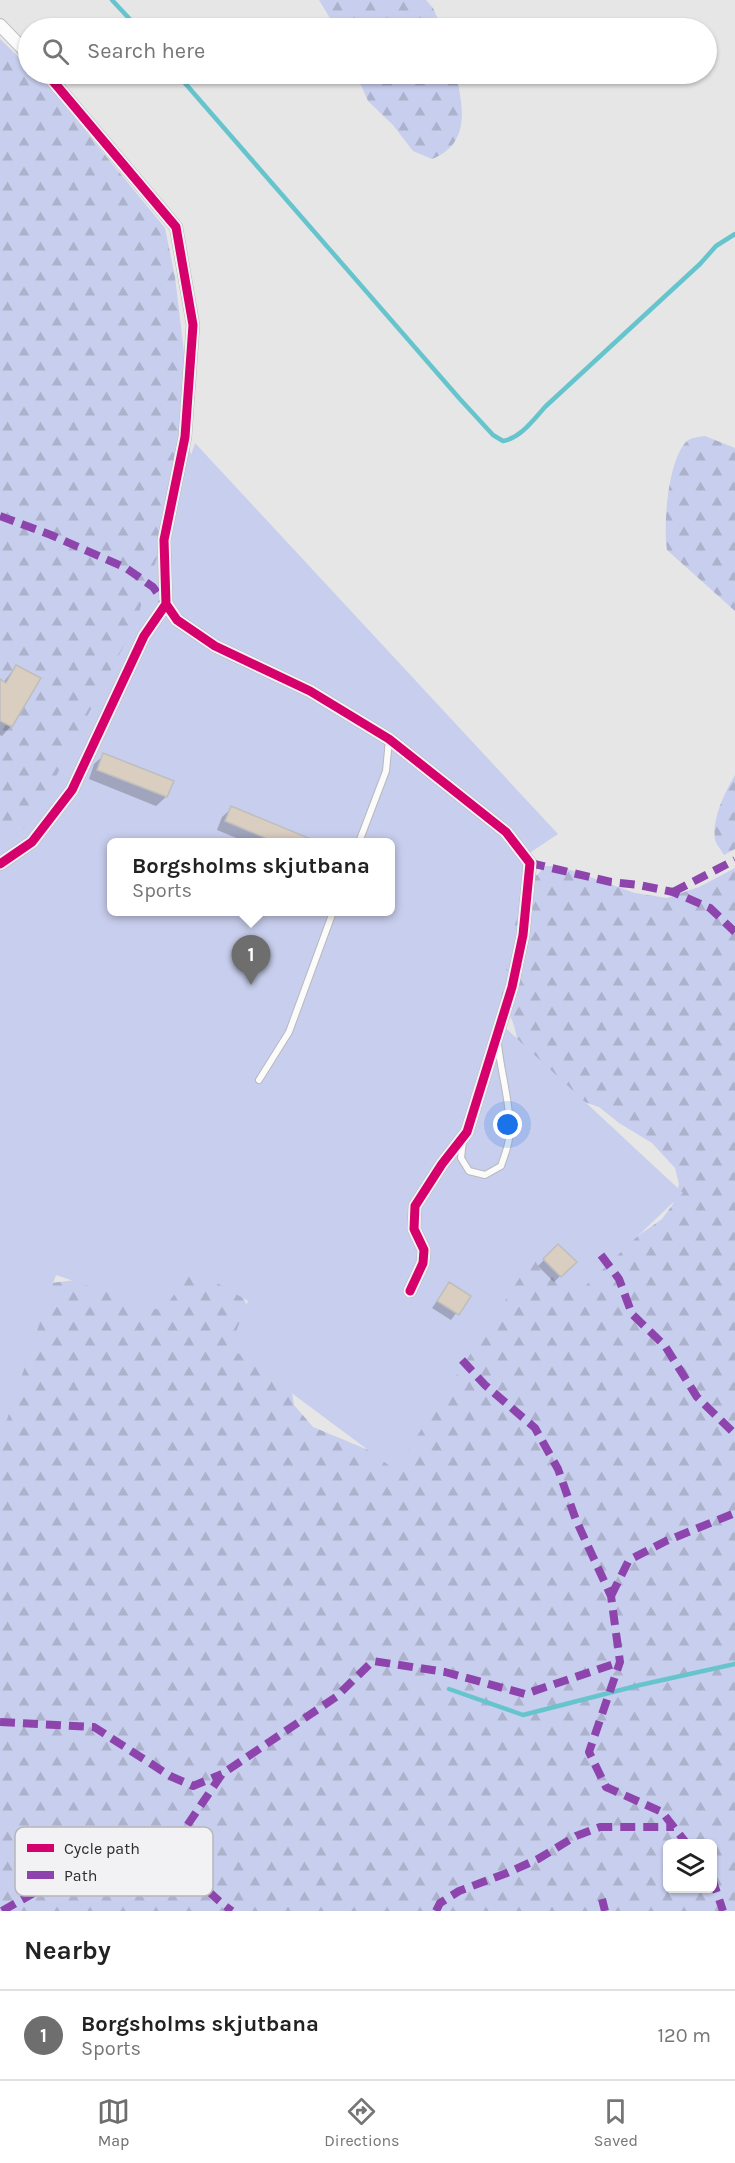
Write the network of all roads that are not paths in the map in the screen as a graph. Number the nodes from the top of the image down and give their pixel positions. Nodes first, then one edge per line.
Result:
1 (0, 25) edge
2 (18, 44) edge
3 (55, 84) edge
4 (166, 604) junction
5 (389, 739) junction
6 (361, 838) edge
7 (0, 864) edge
8 (332, 916) edge
9 (497, 1034) junction
10 (259, 1080) dead end
11 (464, 1136) junction
12 (410, 1291) dead end

1 - 2 street
3 - 4 street
4 - 5 street
4 - 7 street
5 - 6 lane
5 - 9 street
8 - 10 lane
9 - 11 street
9 - 11 lane
11 - 12 street

